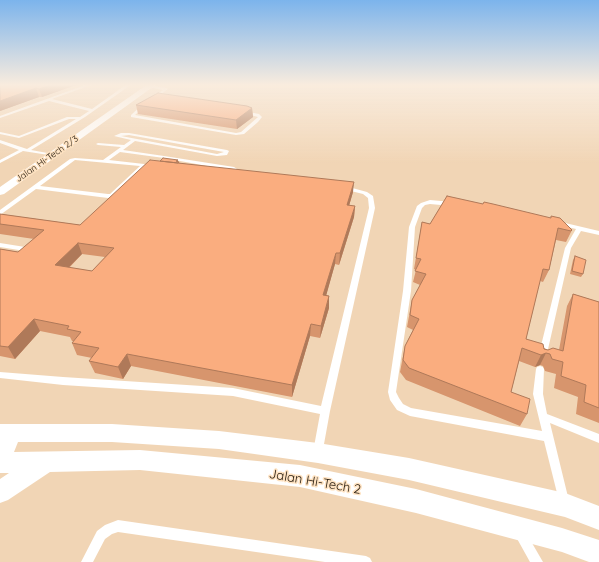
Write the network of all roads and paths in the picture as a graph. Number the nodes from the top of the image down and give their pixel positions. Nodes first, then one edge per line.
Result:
1 (22, 110) edge
2 (92, 110) edge
3 (115, 110) edge
4 (139, 110) edge
5 (240, 111) edge
6 (0, 118) edge
7 (79, 118) junction
8 (0, 133) edge
9 (139, 136) junction
10 (134, 140) junction
11 (0, 141) edge
12 (183, 143) junction
13 (98, 144) dead end
14 (126, 146) junction
15 (177, 148) junction
16 (25, 150) junction
17 (119, 151) junction
18 (53, 154) junction
19 (164, 157) junction
20 (105, 161) junction
21 (0, 162) edge
22 (144, 165) junction
23 (151, 166) edge
24 (213, 173) edge
25 (35, 187) junction
26 (338, 187) edge
27 (0, 192) edge
28 (462, 206) edge
29 (0, 213) edge
30 (558, 224) edge
31 (580, 229) junction
32 (599, 233) edge
33 (0, 245) edge
34 (26, 249) edge
35 (542, 358) edge
36 (540, 369) dead end
37 (0, 375) edge
38 (326, 411) junction
39 (543, 416) junction
40 (6, 433) edge
41 (549, 437) junction
42 (599, 438) edge
43 (318, 452) junction
44 (0, 461) edge
45 (47, 462) junction
46 (0, 492) edge
47 (565, 505) junction
48 (599, 518) edge
49 (516, 528) junction
50 (599, 553) edge
51 (87, 562) edge
52 (366, 562) edge
53 (537, 562) edge

1 - 6 lane
2 - 7 lane
3 - 18 street, Jalan Hi-Tech 2/3
4 - 5 lane
7 - 8 lane
7 - 16 lane
9 - 10 lane
9 - 10 lane
9 - 12 lane
10 - 14 lane
10 - 15 lane
11 - 16 lane
12 - 15 lane
12 - 15 lane
13 - 14 lane
14 - 17 lane
15 - 19 lane
16 - 18 lane
16 - 21 lane
17 - 19 lane
17 - 20 lane
18 - 27 street, Jalan Hi-Tech 2/3
19 - 24 lane
20 - 22 lane
20 - 25 lane
22 - 23 lane
22 - 25 lane
25 - 29 lane
26 - 38 lane
28 - 41 lane
30 - 31 lane
31 - 32 lane
31 - 35 lane
33 - 34 lane
36 - 39 lane
37 - 38 lane
38 - 43 lane
39 - 41 lane
39 - 42 lane
40 - 43 street
40 - 44 street
41 - 47 lane
43 - 47 street
44 - 45 street, Jalan Hi-Tech 2
45 - 46 street
45 - 49 street, Jalan Hi-Tech 2
47 - 48 street
49 - 50 street, Jalan Hi-Tech 2
49 - 53 lane
51 - 52 lane

